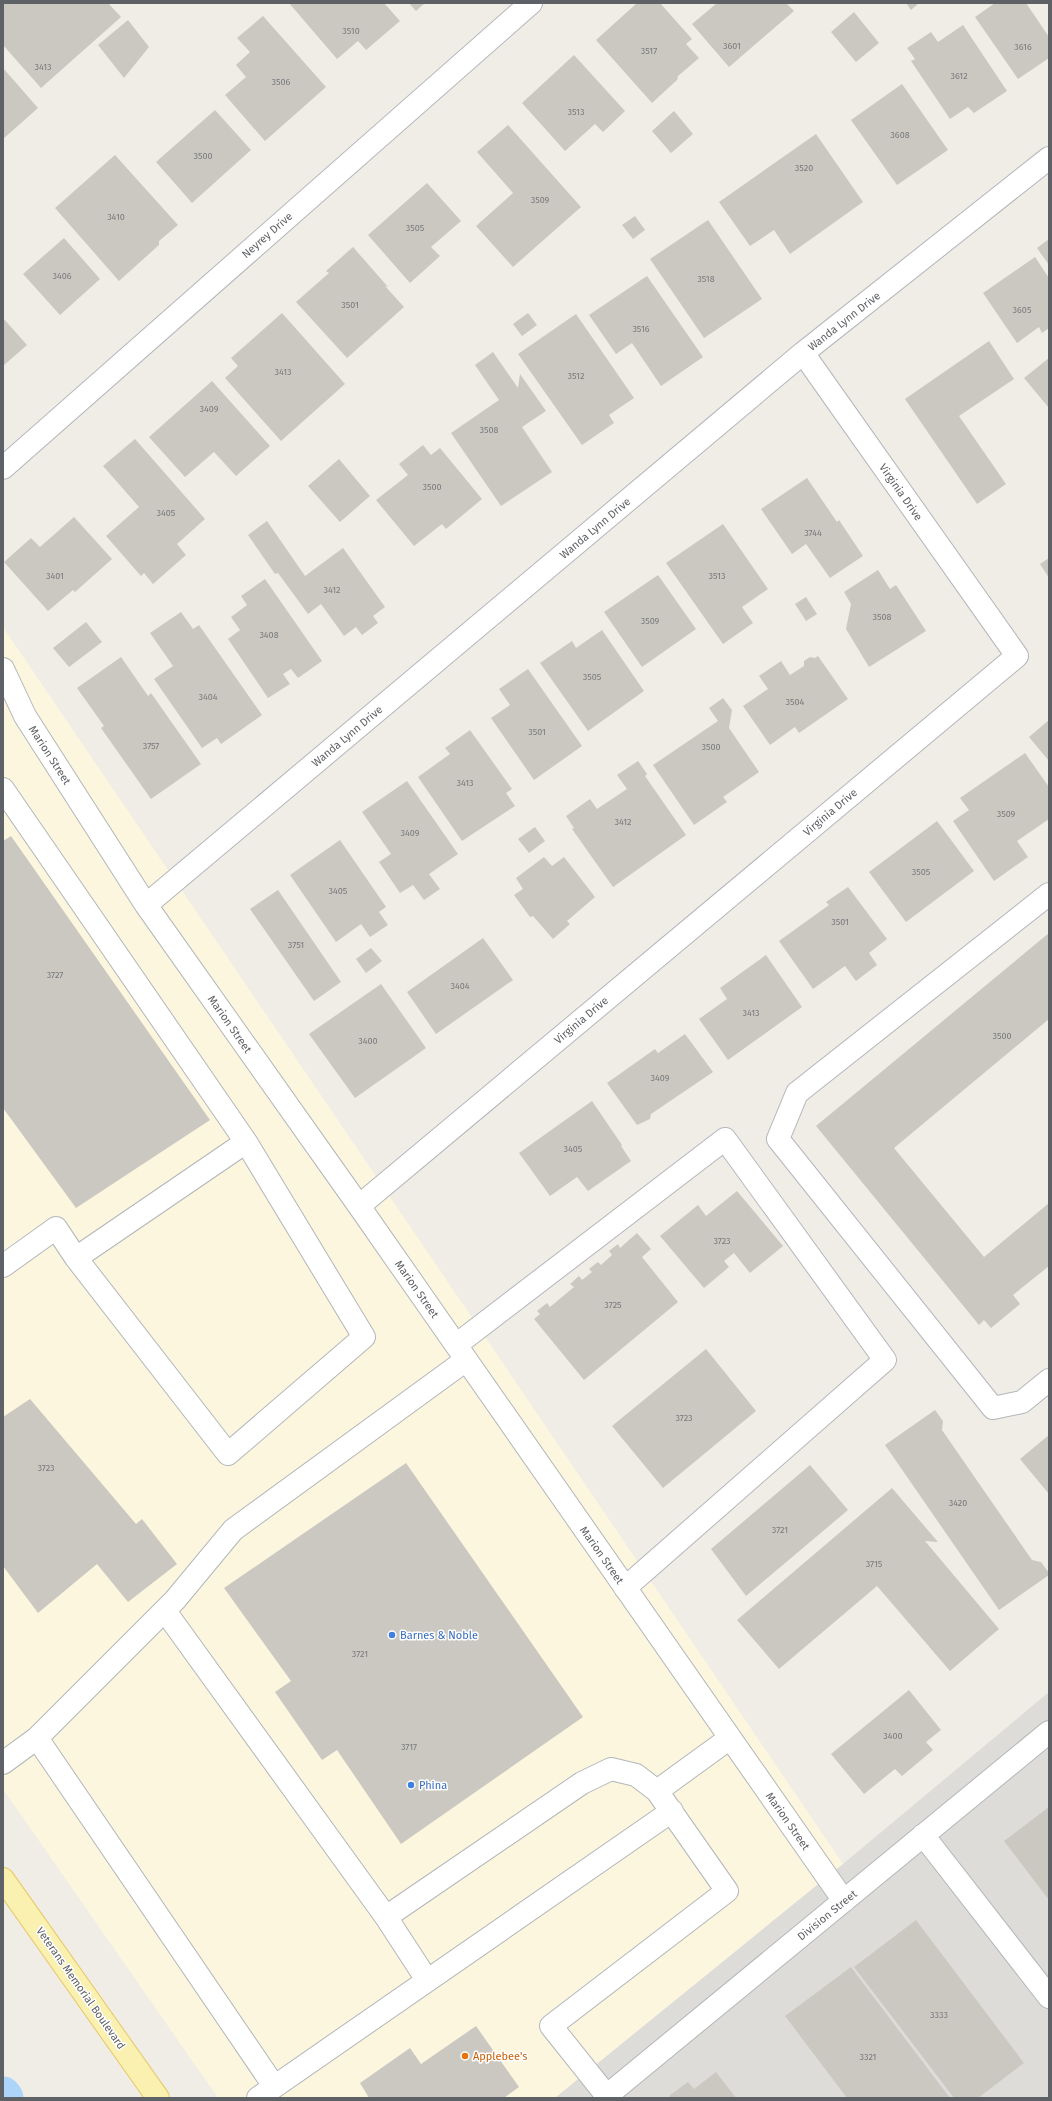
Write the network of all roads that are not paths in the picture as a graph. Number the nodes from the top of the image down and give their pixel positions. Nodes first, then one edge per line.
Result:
1 (531, 3) edge
2 (1049, 158) edge
3 (803, 353) junction
4 (3, 468) edge
5 (3, 669) edge
6 (3, 789) edge
7 (1049, 894) edge
8 (146, 905) junction
9 (246, 1142) junction
10 (359, 1206) junction
11 (76, 1258) junction
12 (3, 1266) edge
13 (461, 1352) junction
14 (1049, 1380) edge
15 (625, 1588) junction
16 (170, 1605) junction
17 (1049, 1732) edge
18 (38, 1738) junction
19 (730, 1738) junction
20 (3, 1763) edge
21 (657, 1791) junction
22 (672, 1811) junction
23 (924, 1835) junction
24 (3, 1879) edge
25 (844, 1901) junction
26 (386, 1917) junction
27 (426, 1980) junction
28 (1049, 1997) edge
29 (266, 2092) edge
30 (606, 2097) edge
31 (158, 2098) edge

1 - 4 street, Neyrey Drive
2 - 3 street, Wanda Lynn Drive
3 - 8 street, Wanda Lynn Drive
3 - 10 street, Virginia Drive
5 - 8 street, Marion Street
6 - 9 street
7 - 14 street
8 - 10 street, Marion Street
9 - 11 street
9 - 11 street
10 - 13 street, Marion Street
11 - 12 street
13 - 15 street, Marion Street
13 - 15 street
13 - 16 street
15 - 19 street, Marion Street
16 - 18 street
16 - 26 street
17 - 23 street, Division Street
18 - 20 street
18 - 29 street
19 - 21 street
19 - 25 street, Marion Street
21 - 22 street
21 - 26 street
22 - 27 street
22 - 30 street
23 - 25 street, Division Street
23 - 28 street
24 - 31 main road, Veterans Memorial Boulevard
25 - 30 street, Division Street
26 - 27 street
27 - 29 street

